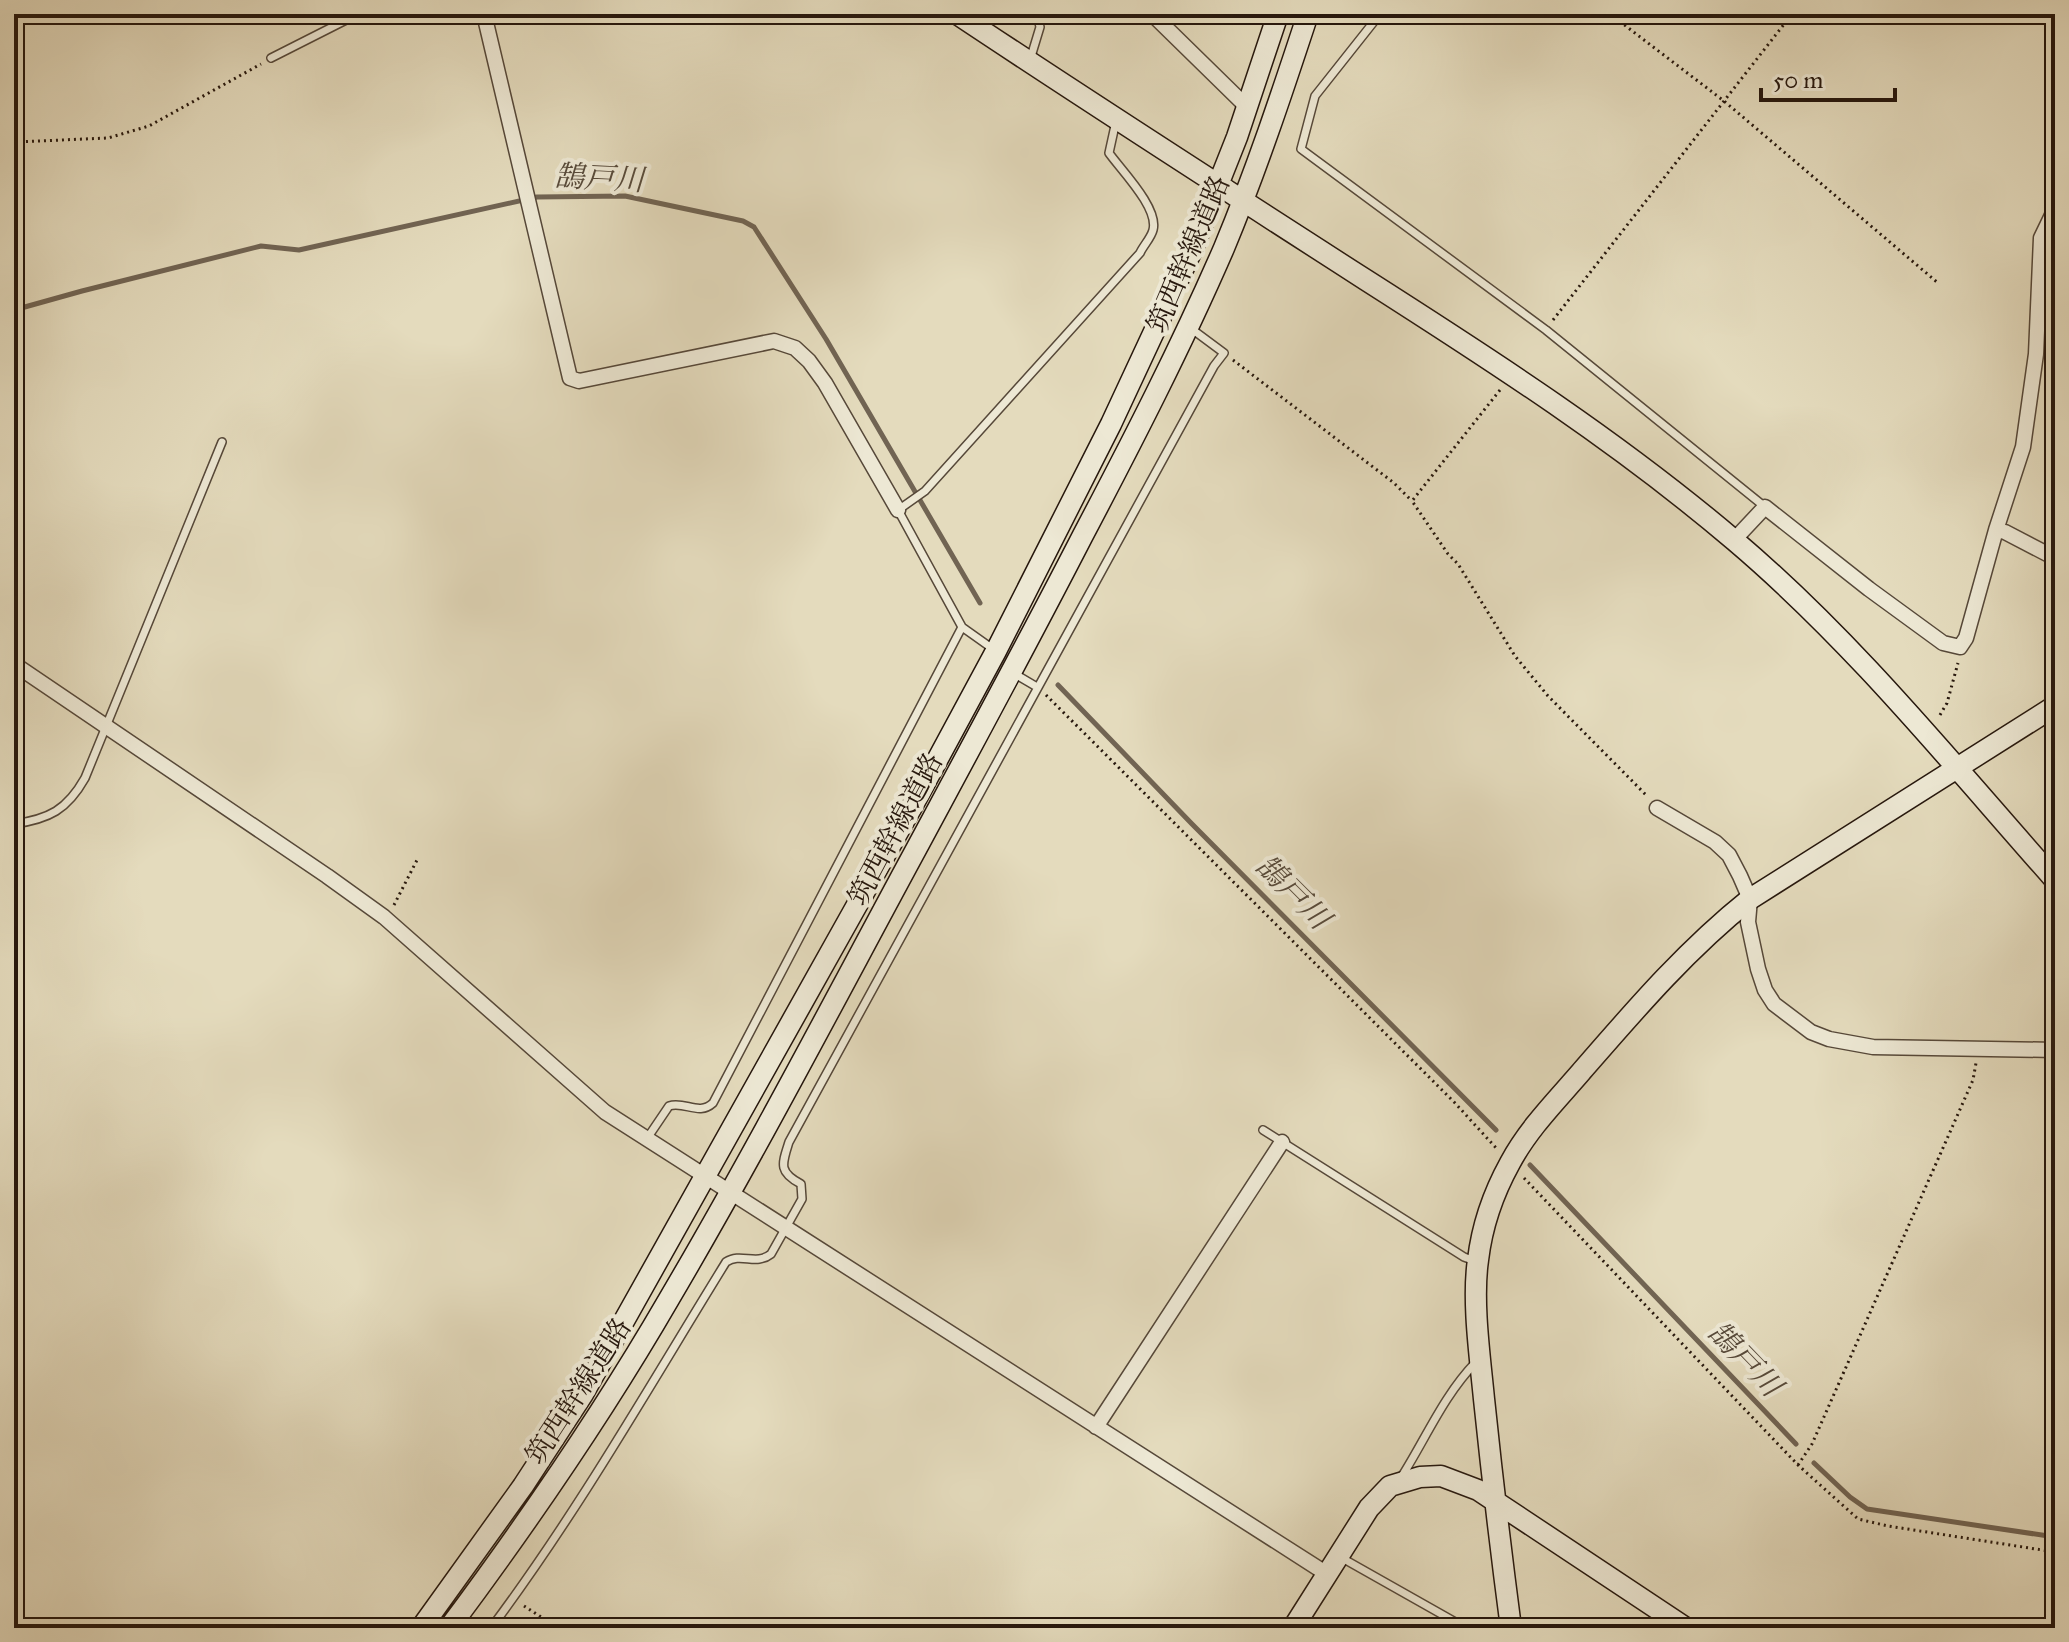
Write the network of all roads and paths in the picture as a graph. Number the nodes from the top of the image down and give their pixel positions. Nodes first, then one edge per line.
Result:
1 (358, 14) edge
2 (484, 14) edge
3 (957, 14) edge
4 (1037, 14) edge
5 (1152, 14) edge
6 (1278, 14) edge
7 (1308, 14) edge
8 (1380, 14) edge
9 (1610, 14) edge
10 (1792, 14) edge
11 (271, 58) joint
12 (1029, 62) junction
13 (1724, 101) junction
14 (1247, 107) junction
15 (1117, 119) junction
16 (14, 142) edge
17 (1219, 184) junction
18 (1243, 200) junction
19 (2055, 209) edge
20 (1938, 283) dead end
21 (1189, 327) junction
22 (1546, 330) junction
23 (1224, 353) junction
24 (1512, 375) junction
25 (222, 442) dead end
26 (1412, 501) junction
27 (1765, 507) junction
28 (898, 510) junction
29 (1996, 530) junction
30 (1734, 540) junction
31 (2055, 558) edge
32 (962, 627) junction
33 (1960, 647) junction
34 (996, 651) junction
35 (14, 664) edge
36 (1012, 672) junction
37 (1037, 687) junction
38 (2055, 706) edge
39 (1940, 715) dead end
40 (106, 726) junction
41 (1957, 768) junction
42 (1657, 808) joint
43 (14, 824) edge
44 (417, 860) dead end
45 (2055, 880) edge
46 (1750, 899) junction
47 (384, 917) junction
48 (1978, 1049) junction
49 (2055, 1050) edge
50 (1263, 1130) dead end
51 (646, 1140) junction
52 (1282, 1142) junction
53 (1509, 1163) junction
54 (705, 1178) junction
55 (730, 1193) junction
56 (786, 1228) junction
57 (1477, 1261) junction
58 (1480, 1358) junction
59 (1096, 1427) junction
60 (1798, 1465) junction
61 (1397, 1484) junction
62 (1495, 1503) junction
63 (2055, 1552) edge
64 (1338, 1555) junction
65 (1327, 1574) junction
66 (513, 1599) junction
67 (421, 1628) edge
68 (449, 1628) edge
69 (491, 1628) edge
70 (558, 1628) edge
71 (1293, 1628) edge
72 (1466, 1628) edge
73 (1511, 1628) edge
74 (1686, 1628) edge

1 - 11 lane
2 - 28 street
3 - 12 street
4 - 12 lane
5 - 14 street
6 - 14 street, 筑西幹線道路
7 - 18 street, 筑西幹線道路
8 - 22 lane
9 - 13 path
10 - 13 path
11 - 16 path
12 - 15 street
13 - 20 path
13 - 22 path
14 - 17 street, 筑西幹線道路
15 - 17 street
15 - 28 lane
17 - 18 street
17 - 34 street, 筑西幹線道路
18 - 21 street, 筑西幹線道路
18 - 24 street
19 - 29 street
21 - 23 lane
21 - 36 street, 筑西幹線道路
22 - 27 lane
23 - 26 path
23 - 37 lane
24 - 26 path
24 - 30 street
25 - 40 lane
26 - 42 path
27 - 30 street
27 - 33 street
28 - 32 lane
29 - 31 street
29 - 33 street
30 - 41 street
32 - 34 lane
32 - 51 lane
33 - 39 path
34 - 54 street, 筑西幹線道路
35 - 40 street
36 - 37 lane
36 - 55 street, 筑西幹線道路
37 - 53 path
37 - 56 lane
38 - 41 street
40 - 43 lane
40 - 47 street
41 - 45 street
41 - 46 street
42 - 46 street
44 - 47 path
46 - 48 street
46 - 53 street
47 - 51 street
48 - 49 street
48 - 60 path
50 - 52 lane
51 - 54 street
52 - 57 lane
52 - 59 street
53 - 57 street
53 - 60 path
54 - 55 street
54 - 67 street, 筑西幹線道路
55 - 56 street
55 - 68 street, 筑西幹線道路
56 - 59 street
56 - 66 lane
57 - 58 street
58 - 61 lane
58 - 62 street
59 - 65 street
60 - 63 path
61 - 62 street
61 - 64 street
62 - 73 street
62 - 74 street
64 - 65 street
64 - 72 lane
65 - 71 street
66 - 69 lane
66 - 70 path

